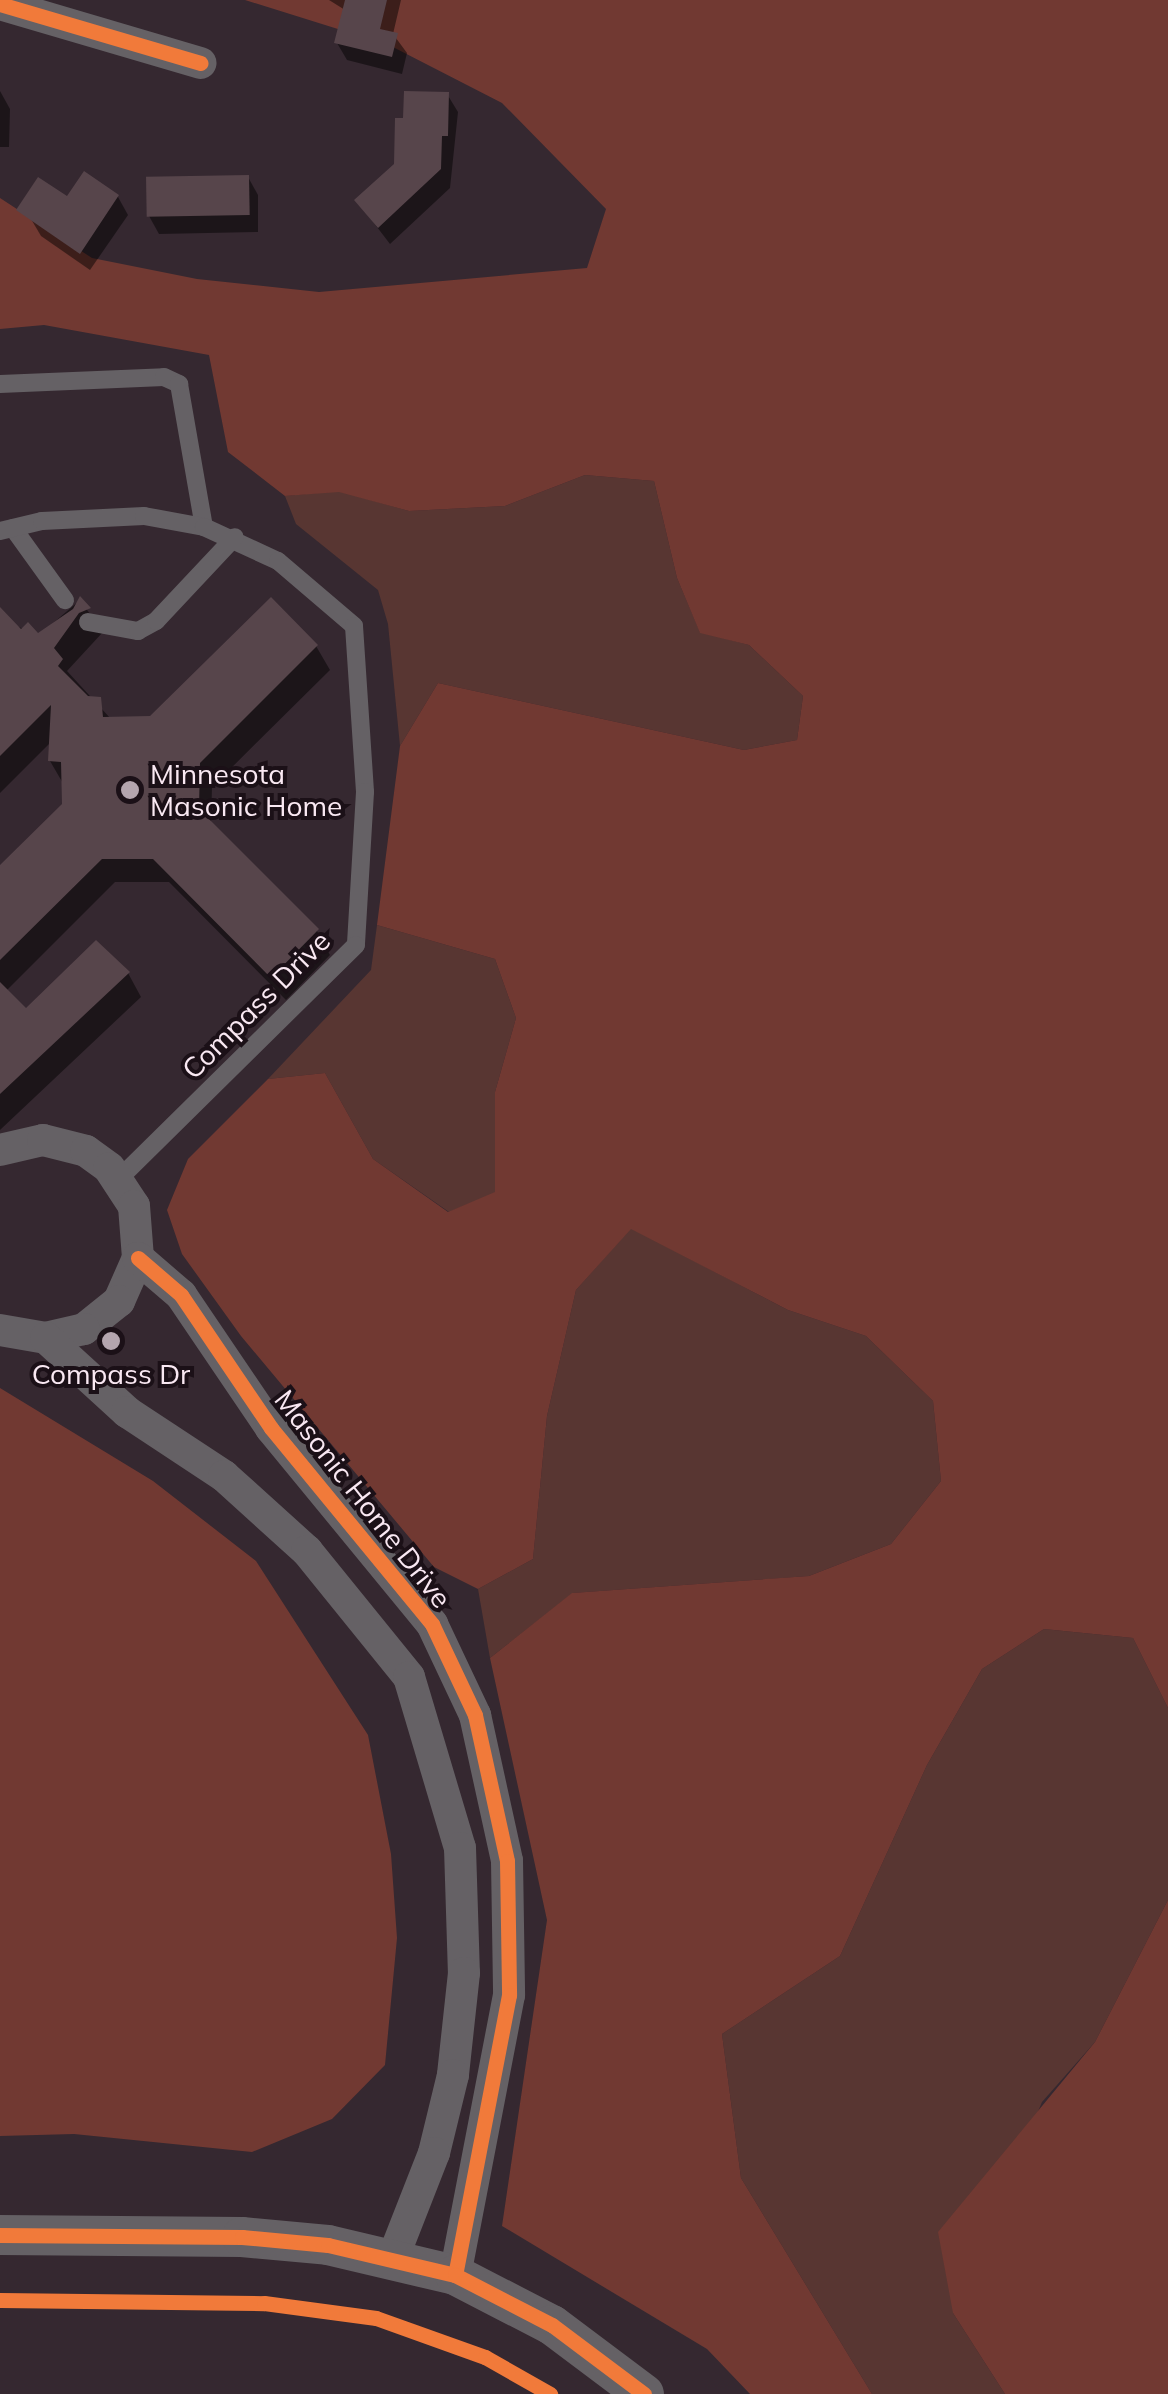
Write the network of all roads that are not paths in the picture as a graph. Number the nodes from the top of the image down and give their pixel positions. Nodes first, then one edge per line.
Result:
1 (0, 4) edge
2 (200, 63) dead end
3 (0, 384) edge
4 (204, 527) junction
5 (7, 529) edge
6 (235, 537) junction
7 (65, 600) dead end
8 (88, 622) dead end
9 (0, 1150) edge
10 (118, 1180) junction
11 (138, 1258) junction
12 (0, 1330) edge
13 (46, 1338) junction
14 (0, 2235) edge
15 (392, 2260) junction
16 (455, 2274) junction
17 (644, 2394) edge

1 - 2 street
3 - 4 lane
4 - 5 lane, Compass Drive
4 - 6 lane, Compass Drive
5 - 7 lane
6 - 8 lane
6 - 10 lane, Compass Drive
9 - 10 street
10 - 11 street
11 - 13 street
11 - 16 street, Masonic Home Drive
12 - 13 street
13 - 15 street
14 - 15 street
15 - 16 street
16 - 17 street

